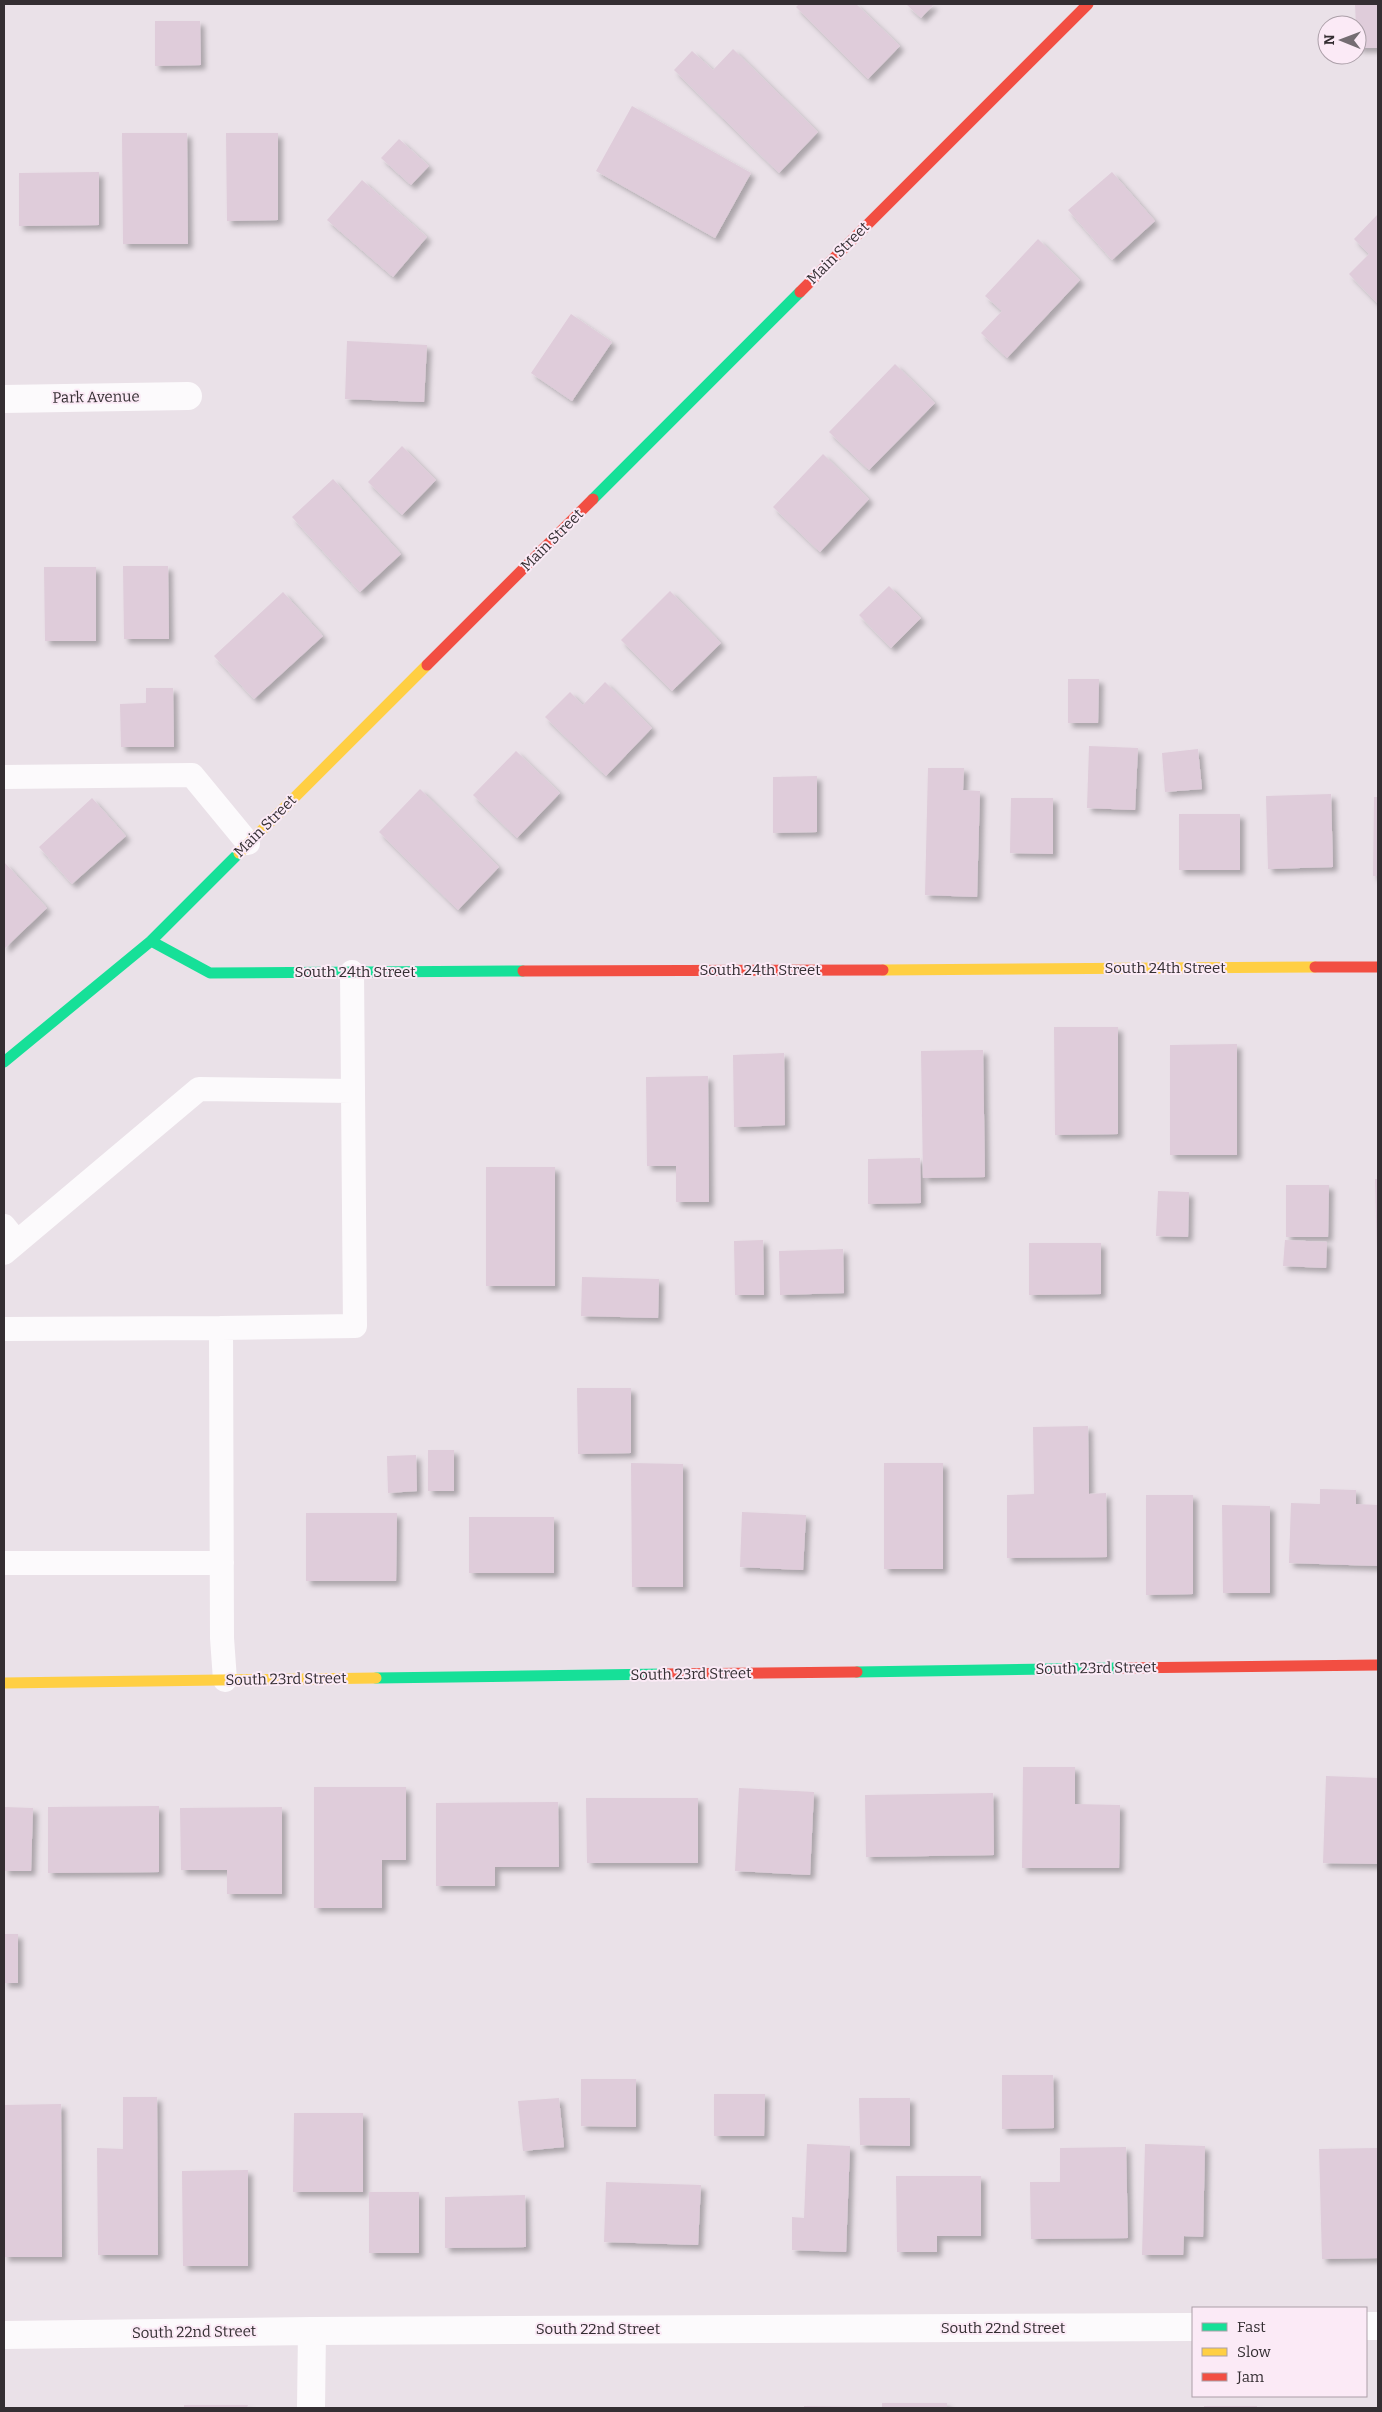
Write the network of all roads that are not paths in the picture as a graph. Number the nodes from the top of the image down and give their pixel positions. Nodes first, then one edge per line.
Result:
1 (1088, 4) edge
2 (188, 396) dead end
3 (4, 399) edge
4 (4, 777) edge
5 (248, 843) junction
6 (151, 941) junction
7 (1378, 967) edge
8 (352, 972) junction
9 (4, 1062) edge
10 (353, 1091) junction
11 (8, 1240) edge
12 (221, 1328) junction
13 (4, 1329) edge
14 (4, 1563) edge
15 (222, 1563) junction
16 (1378, 1664) edge
17 (225, 1680) junction
18 (4, 1683) edge
19 (1192, 2327) edge
20 (312, 2331) junction
21 (4, 2335) edge
22 (312, 2408) edge

1 - 5 street, Main Street
2 - 3 street, Park Avenue
4 - 5 lane
5 - 6 street, Main Street
6 - 8 street, South 24th Street
6 - 9 street, Main Street
7 - 8 street, South 24th Street
8 - 10 lane
10 - 11 lane
10 - 12 lane
12 - 13 lane
12 - 15 lane
14 - 15 lane
15 - 17 lane
16 - 17 street, South 23rd Street
17 - 18 street, South 23rd Street
19 - 20 street, South 22nd Street
20 - 21 street, South 22nd Street
20 - 22 street

